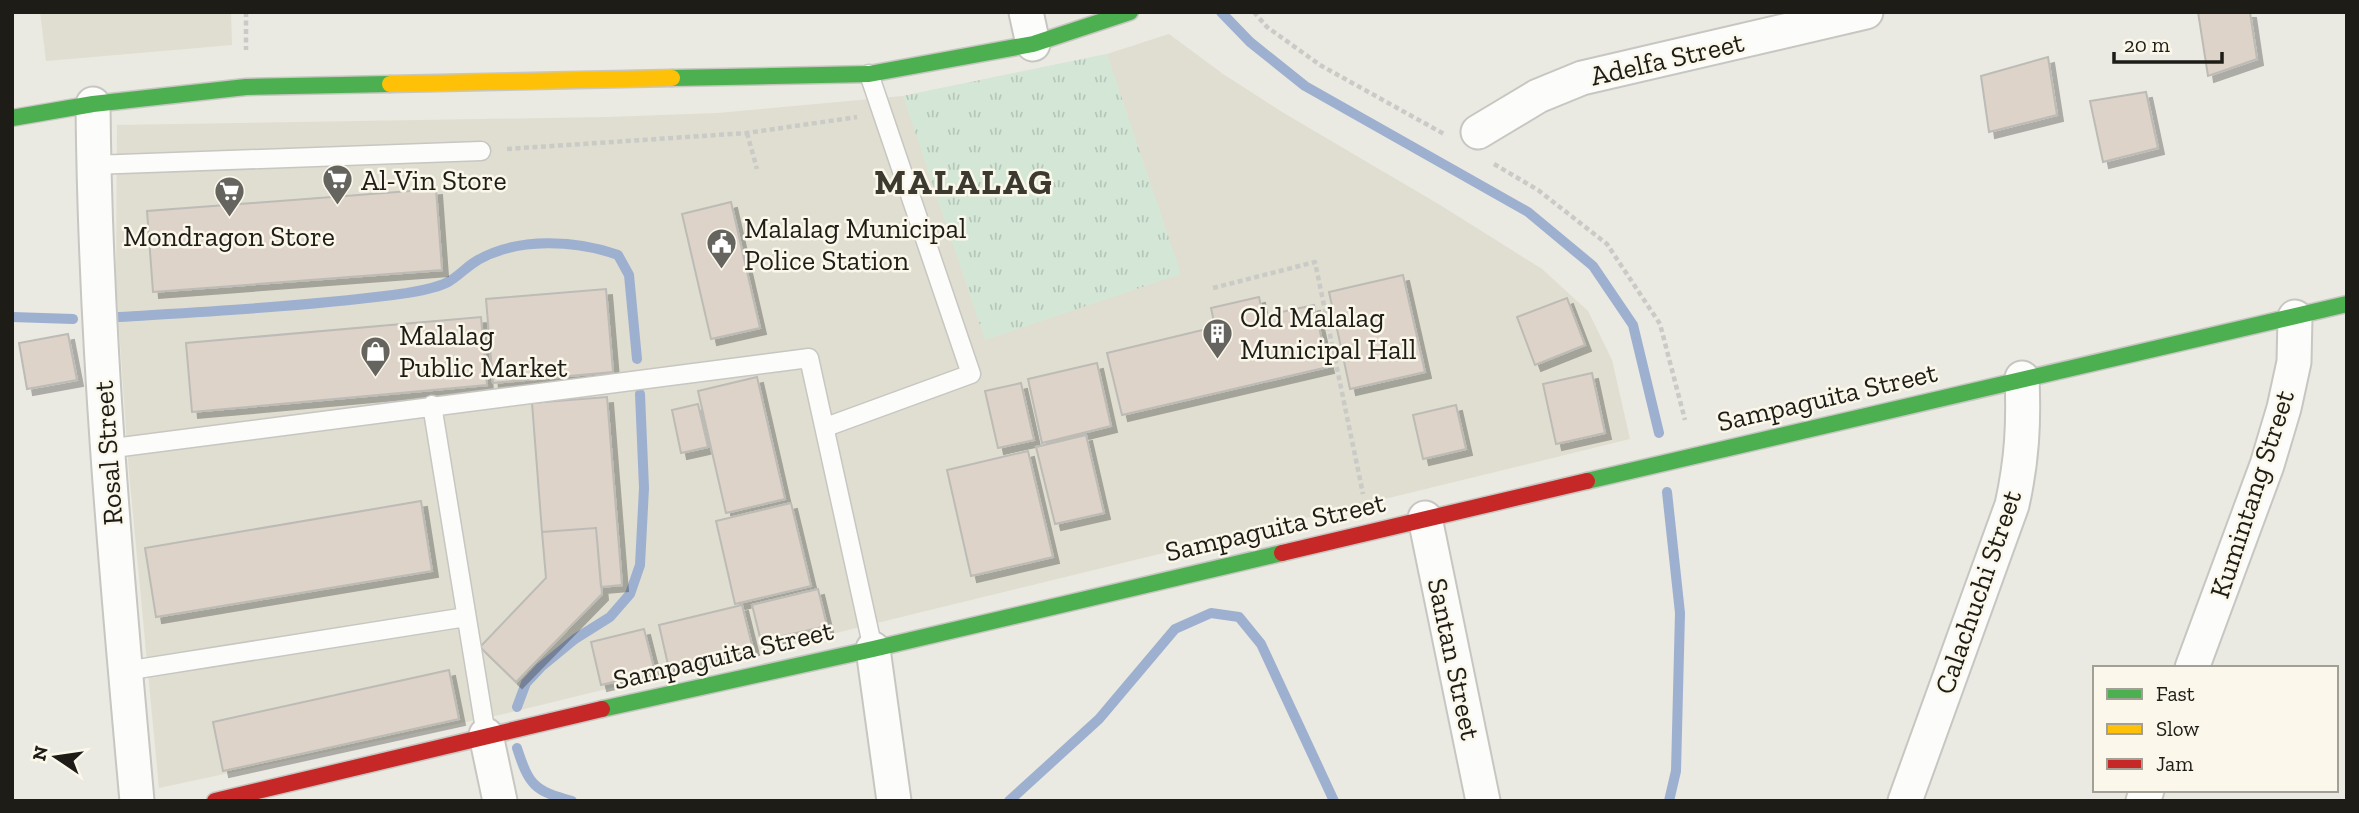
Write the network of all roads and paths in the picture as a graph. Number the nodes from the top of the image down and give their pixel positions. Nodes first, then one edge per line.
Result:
1 (1026, 12) edge
2 (1130, 12) edge
3 (1254, 12) edge
4 (1866, 12) edge
5 (1033, 44) junction
6 (869, 74) junction
7 (93, 104) junction
8 (882, 113) junction
9 (12, 118) edge
10 (747, 133) junction
11 (1472, 143) junction
12 (481, 150) joint
13 (93, 165) junction
14 (757, 169) dead end
15 (1213, 288) dead end
16 (2347, 304) edge
17 (2295, 317) junction
18 (2022, 378) junction
19 (432, 405) junction
20 (1686, 423) dead end
21 (826, 427) junction
22 (106, 450) junction
23 (1425, 518) junction
24 (1371, 531) junction
25 (467, 617) junction
26 (873, 649) junction
27 (2193, 666) edge
28 (125, 671) junction
29 (486, 735) junction
30 (137, 801) edge
31 (215, 801) edge
32 (500, 801) edge
33 (894, 801) edge
34 (1483, 801) edge
35 (1905, 801) edge

1 - 5 street
2 - 5 street
3 - 11 path
4 - 11 street, Adelfa Street
5 - 6 street
6 - 7 street
6 - 8 lane
7 - 9 street
7 - 13 street, Rosal Street
8 - 10 path
8 - 21 lane
10 - 12 path
10 - 14 path
11 - 20 path
12 - 13 lane
13 - 22 street, Rosal Street
15 - 24 path
16 - 17 street, Sampaguita Street
17 - 18 street, Sampaguita Street
17 - 27 street, Kumintang Street
18 - 23 street, Sampaguita Street
18 - 35 street, Calachuchi Street
19 - 21 lane
19 - 22 lane
19 - 25 lane
21 - 26 lane
22 - 28 street, Rosal Street
23 - 24 street, Sampaguita Street
23 - 34 street, Santan Street
24 - 26 street, Sampaguita Street
25 - 28 lane
25 - 29 lane
26 - 29 street, Sampaguita Street
26 - 33 street
28 - 30 street, Rosal Street
29 - 31 street, Sampaguita Street
29 - 32 street

